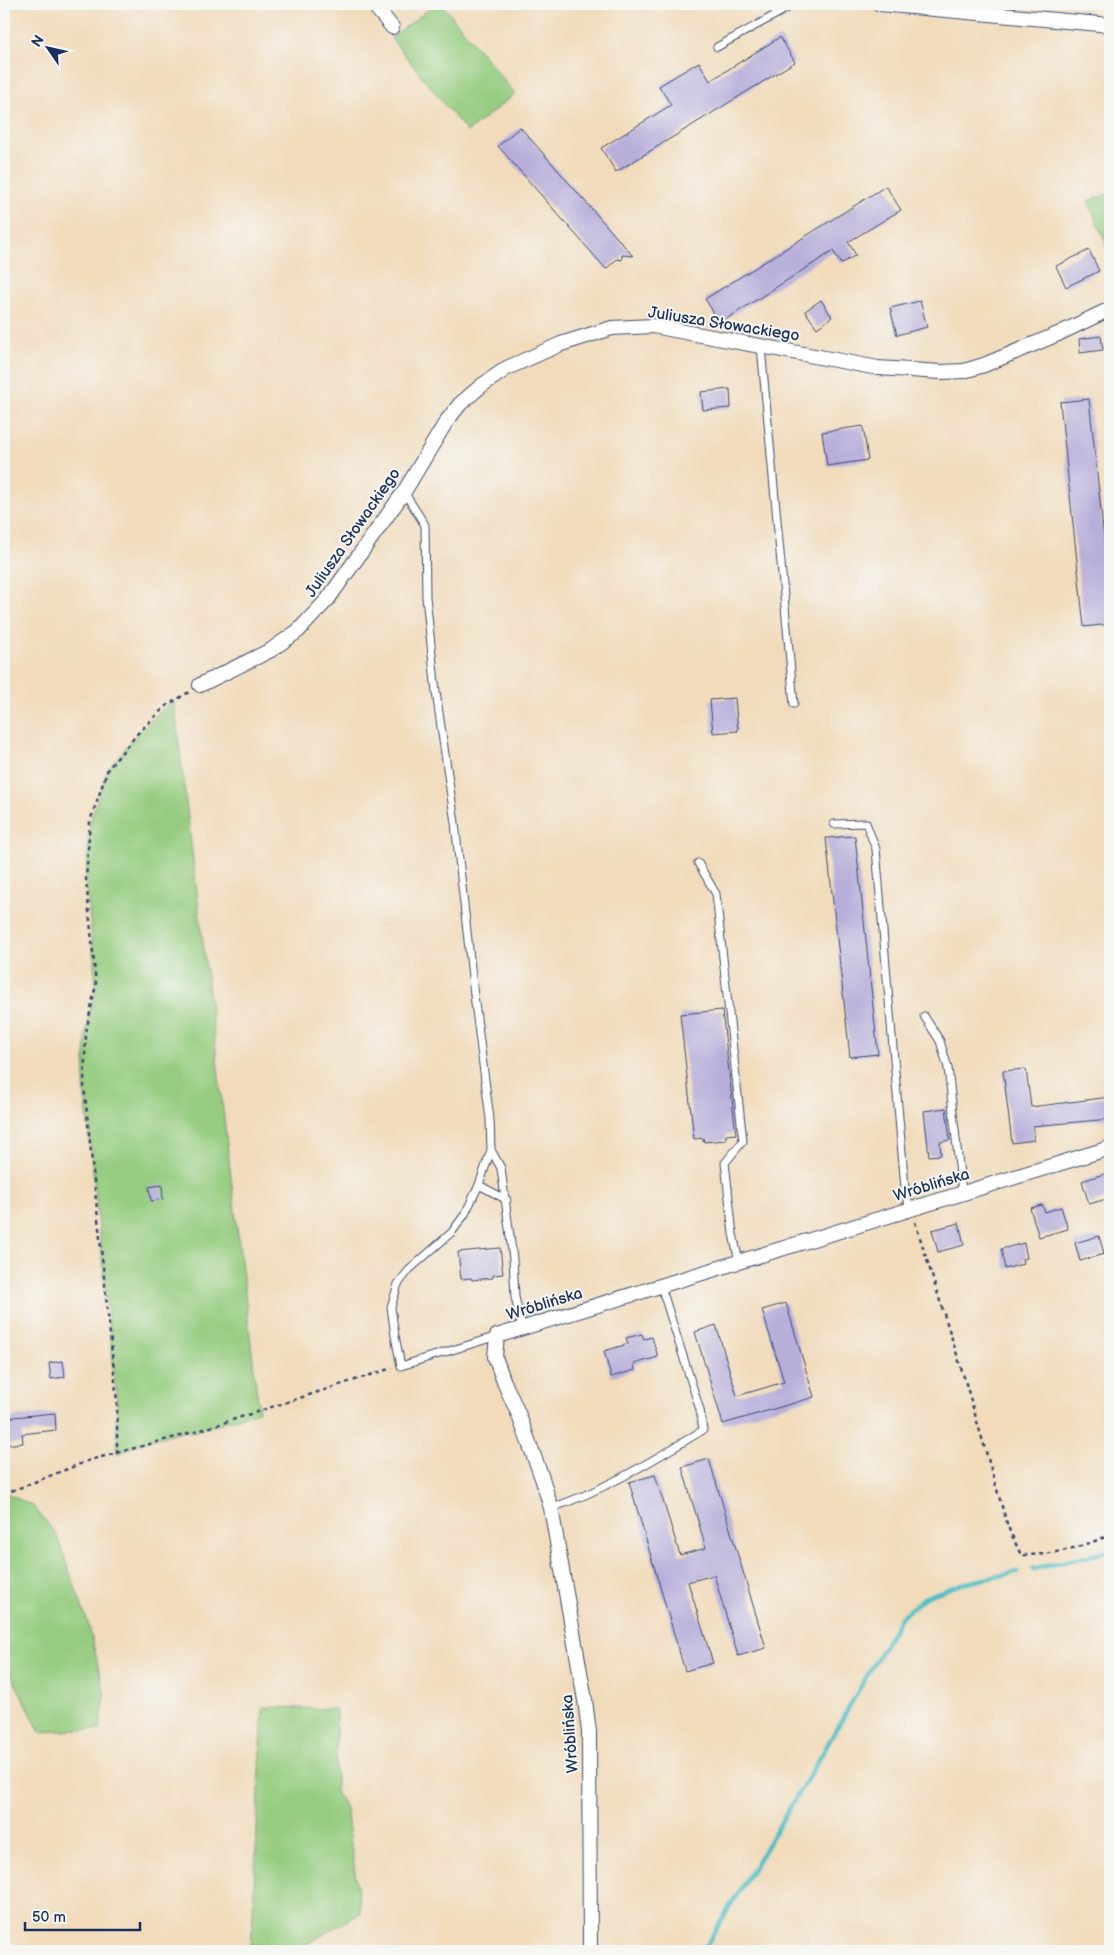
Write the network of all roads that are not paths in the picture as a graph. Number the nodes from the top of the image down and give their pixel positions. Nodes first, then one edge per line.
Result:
1 (373, 4) edge
2 (795, 4) edge
3 (880, 4) edge
4 (908, 5) edge
5 (1110, 25) edge
6 (392, 27) dead end
7 (717, 47) dead end
8 (1110, 309) edge
9 (760, 347) junction
10 (404, 492) junction
11 (200, 684) road end
12 (794, 704) dead end
13 (834, 824) dead end
14 (698, 863) dead end
15 (924, 1016) dead end
16 (1110, 1148) edge
17 (491, 1150) junction
18 (479, 1185) junction
19 (962, 1192) junction
20 (506, 1200) junction
21 (910, 1209) junction
22 (739, 1262) junction
23 (661, 1286) junction
24 (522, 1328) junction
25 (497, 1336) junction
26 (551, 1508) junction
27 (590, 1948) edge

1 - 6 street
2 - 7 lane
3 - 4 street
4 - 5 street
8 - 9 street, Juliusza Słowackiego
9 - 10 street, Juliusza Słowackiego
9 - 12 lane
10 - 11 street, Juliusza Słowackiego
10 - 17 lane
13 - 21 lane
14 - 22 lane
15 - 19 lane
16 - 19 street, Wróblińska
17 - 18 lane
17 - 20 lane
18 - 20 lane
18 - 25 lane
19 - 21 street, Wróblińska
20 - 24 lane
21 - 22 street, Wróblińska
22 - 23 street, Wróblińska
23 - 24 street, Wróblińska
23 - 26 lane
24 - 25 street, Wróblińska
25 - 26 street, Wróblińska
26 - 27 street, Wróblińska

